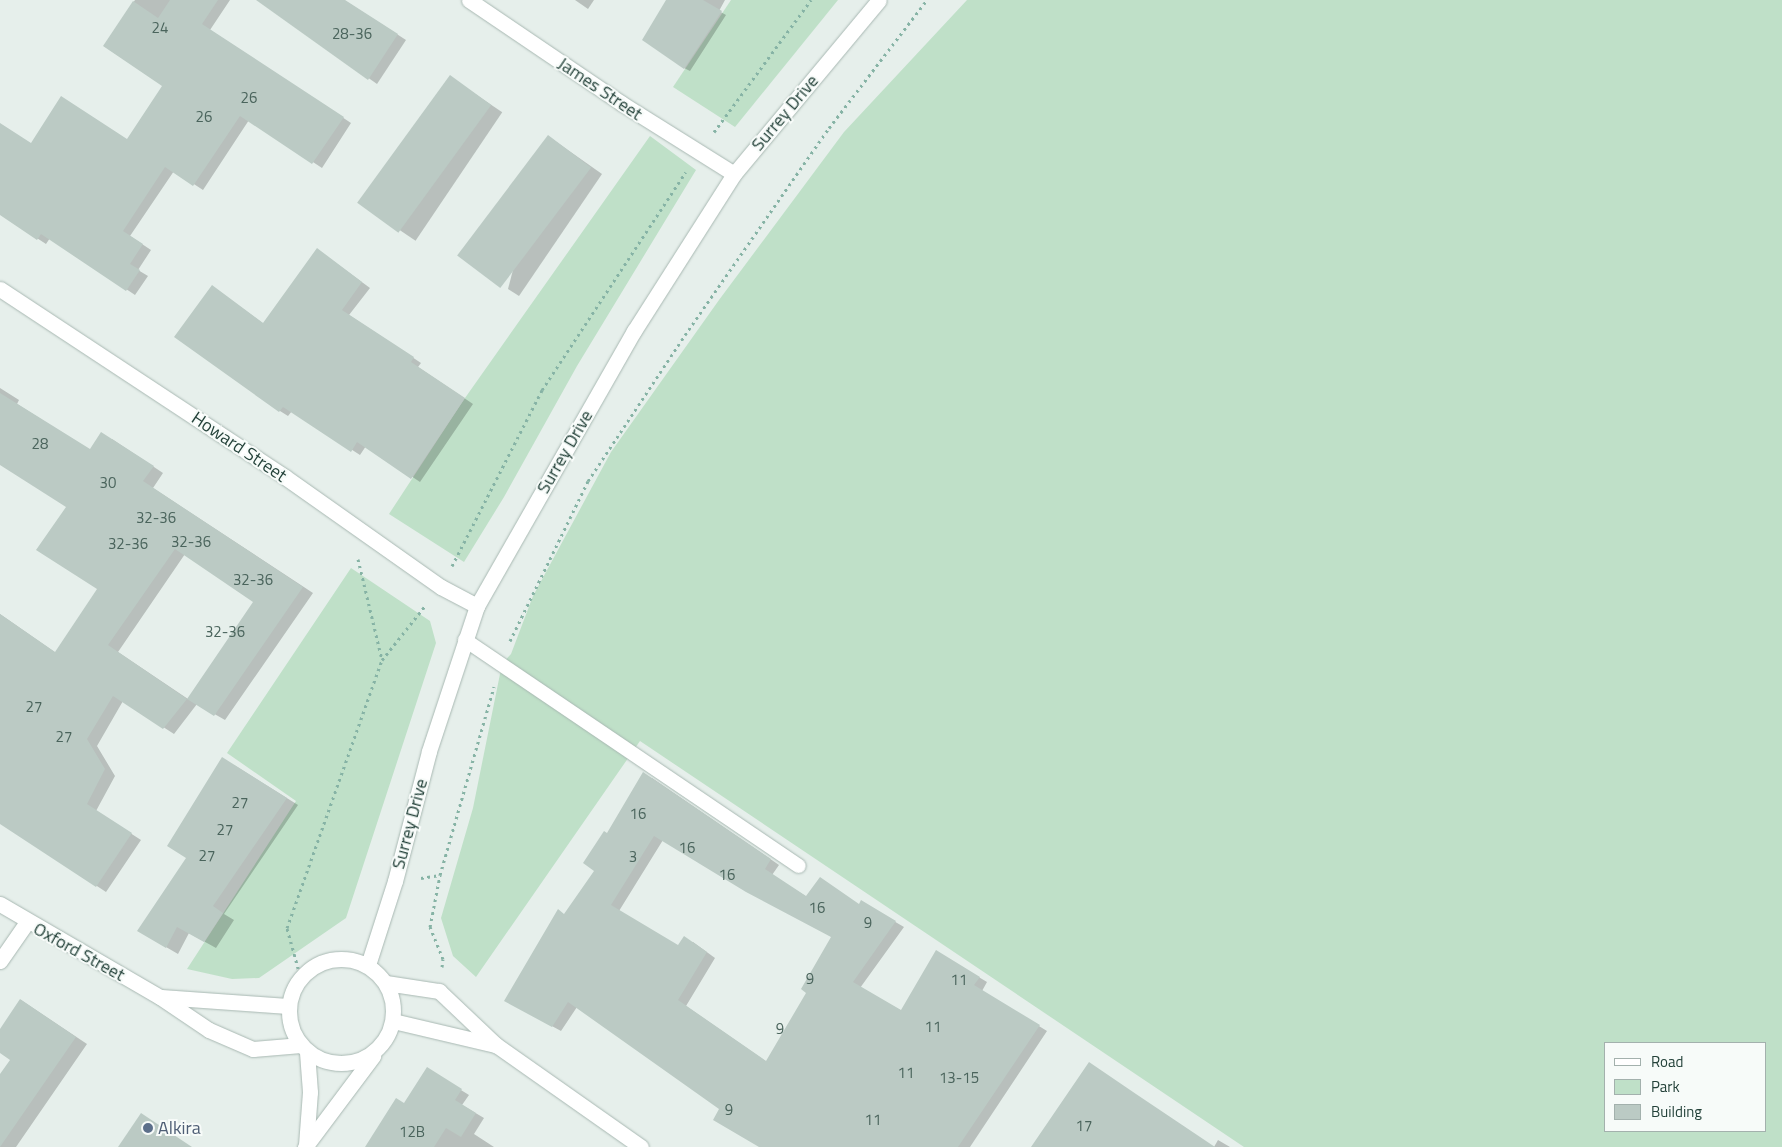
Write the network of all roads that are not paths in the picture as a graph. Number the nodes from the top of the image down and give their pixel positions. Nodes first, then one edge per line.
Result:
1 (469, 0) edge
2 (879, 0) edge
3 (734, 174) junction
4 (0, 289) edge
5 (477, 606) junction
6 (465, 640) junction
7 (799, 866) dead end
8 (0, 904) edge
9 (27, 922) junction
10 (0, 962) edge
11 (368, 965) junction
12 (386, 983) junction
13 (160, 997) junction
14 (288, 1006) junction
15 (393, 1021) junction
16 (496, 1045) junction
17 (381, 1046) junction
18 (304, 1049) junction
19 (305, 1147) edge
20 (641, 1147) edge

1 - 3 street, James Street
2 - 3 street, Surrey Drive
3 - 5 street, Surrey Drive
4 - 5 street, Howard Street
5 - 6 street, Surrey Drive
6 - 7 lane
6 - 11 street, Surrey Drive
8 - 9 street, Oxford Street
9 - 10 street
9 - 13 street, Oxford Street
11 - 12 street
11 - 14 street
12 - 15 street
12 - 16 street
13 - 14 street, Oxford Street
13 - 18 street, Oxford Street
14 - 18 street
15 - 16 street
15 - 17 street
16 - 20 street
17 - 18 street
17 - 19 street
18 - 19 street

